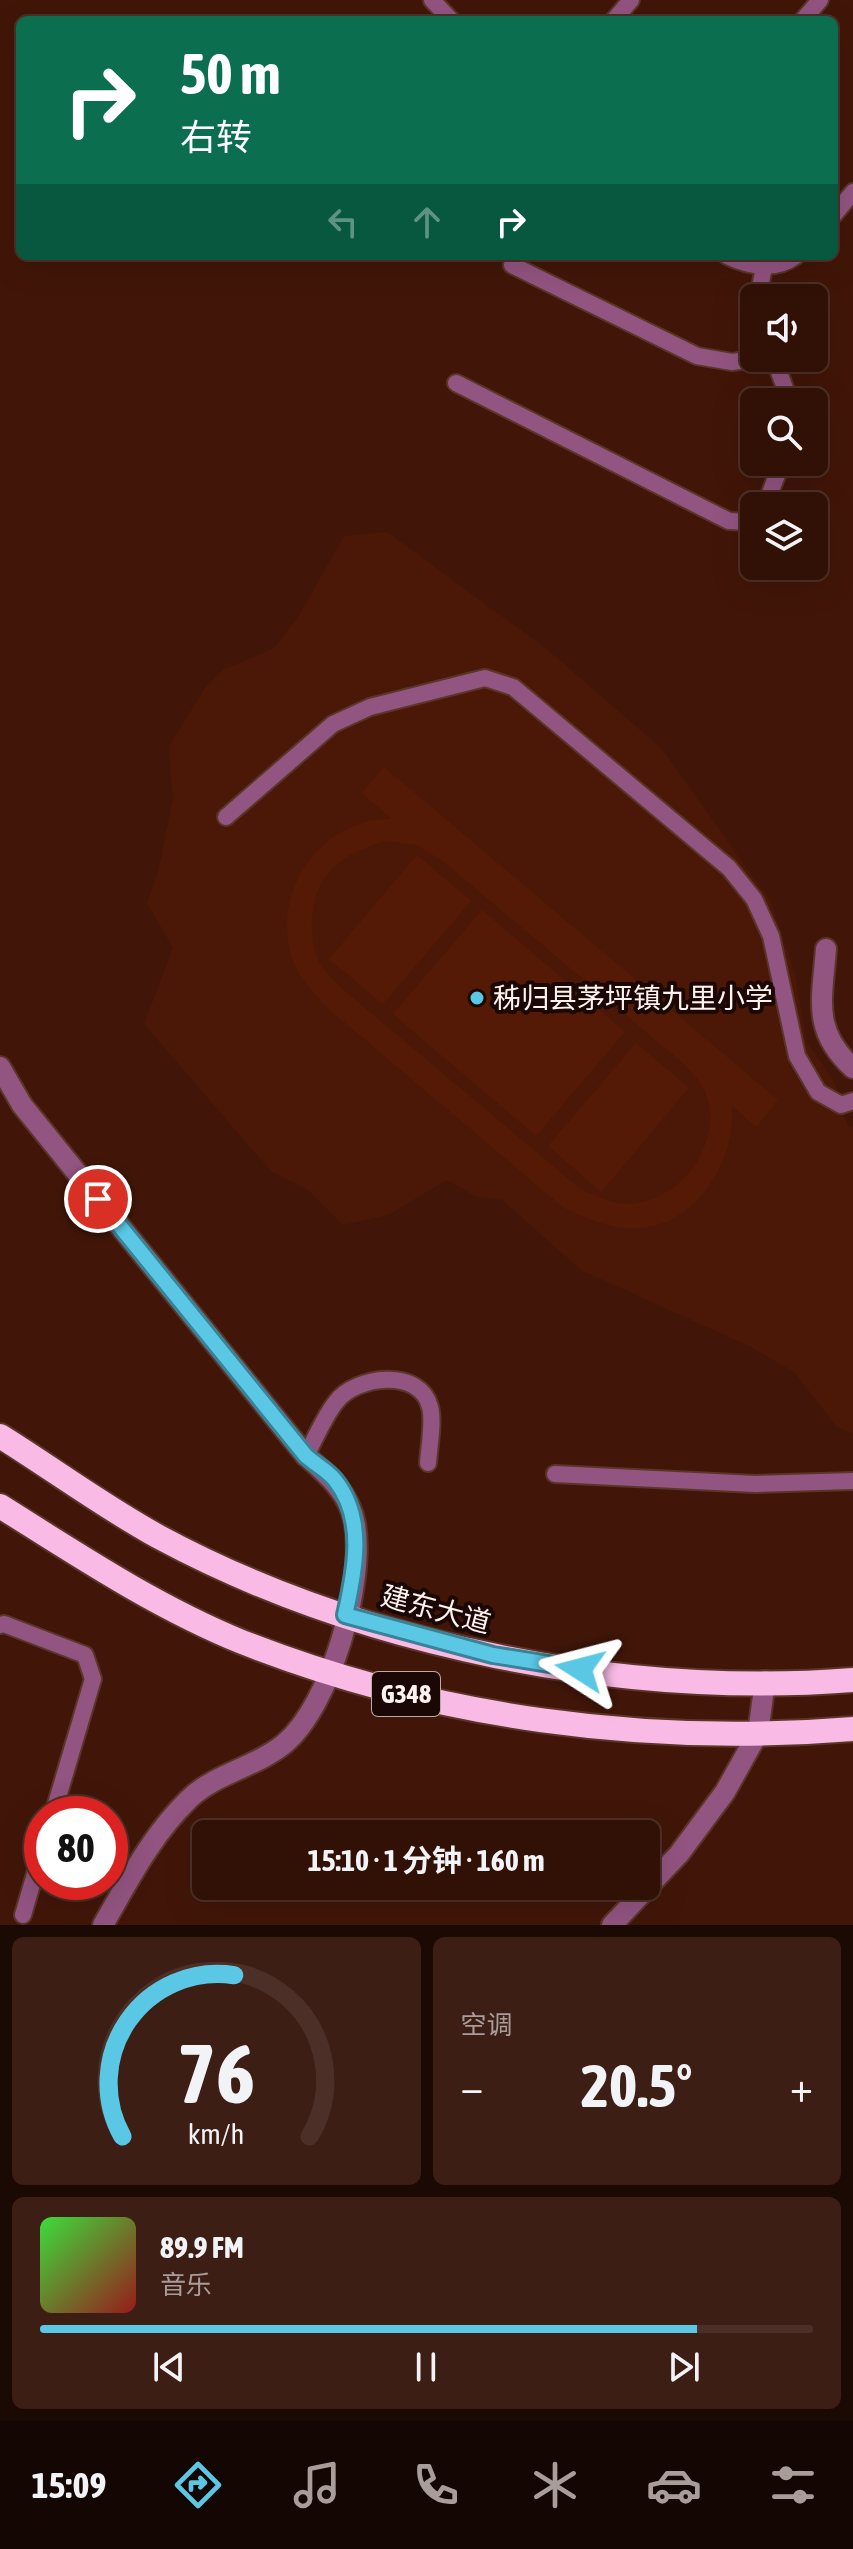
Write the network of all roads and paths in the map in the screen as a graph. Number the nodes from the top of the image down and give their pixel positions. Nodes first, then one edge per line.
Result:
1 (432, 0) edge
2 (631, 0) edge
3 (820, 0) edge
4 (447, 16) edge
5 (617, 16) edge
6 (806, 16) edge
7 (853, 192) edge
8 (838, 210) edge
9 (736, 260) edge
10 (790, 260) edge
11 (512, 265) dead end
12 (764, 267) junction
13 (761, 284) edge
14 (740, 361) edge
15 (456, 383) dead end
16 (740, 522) edge
17 (226, 817) dead end
18 (826, 949) dead end
19 (0, 1067) edge
20 (853, 1068) edge
21 (853, 1101) edge
22 (0, 1436) edge
23 (306, 1456) junction
24 (428, 1463) dead end
25 (555, 1474) dead end
26 (853, 1481) edge
27 (0, 1506) edge
28 (345, 1615) junction
29 (0, 1625) edge
30 (329, 1673) junction
31 (853, 1680) edge
32 (765, 1681) junction
33 (853, 1729) edge
34 (758, 1733) junction
35 (58, 1796) edge
36 (27, 1900) edge
37 (23, 1915) dead end
38 (103, 1925) edge
39 (612, 1925) edge

1 - 4 lane
2 - 5 lane
3 - 6 lane
7 - 8 lane
9 - 12 lane
10 - 12 lane
11 - 14 lane
12 - 13 lane
15 - 16 lane
17 - 21 lane
18 - 20 street
19 - 23 street
22 - 28 highway, 建东大道 / G348
23 - 24 lane
23 - 28 street
25 - 26 lane
27 - 30 highway, G348
28 - 30 street
28 - 32 highway, 建东大道 / G348
29 - 35 lane
30 - 34 highway, G348
30 - 38 street
31 - 32 highway, 建东大道 / G348
32 - 34 street
33 - 34 highway, G348
34 - 39 street
36 - 37 lane

